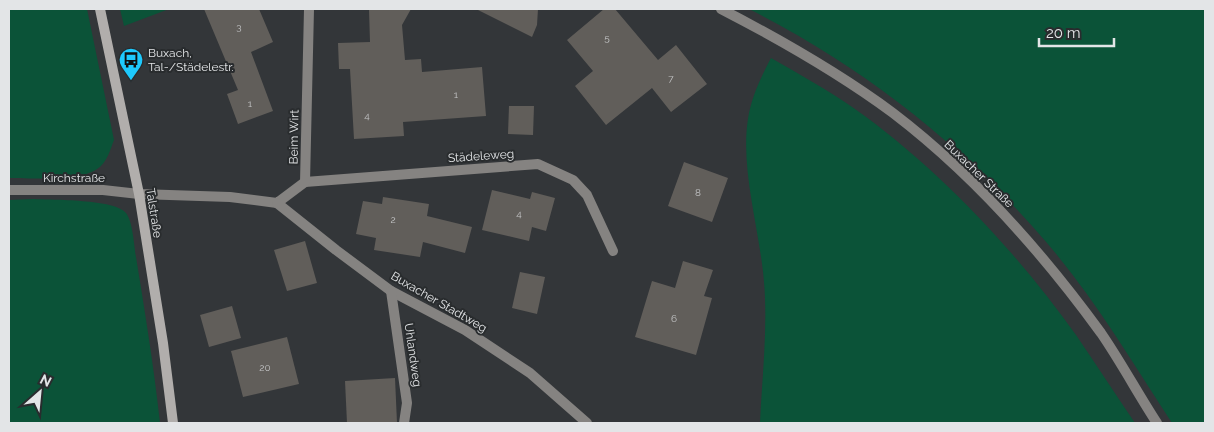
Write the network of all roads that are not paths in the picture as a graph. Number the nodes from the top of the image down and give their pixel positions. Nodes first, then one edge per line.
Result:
1 (100, 9) edge
2 (309, 9) edge
3 (721, 9) edge
4 (306, 182) junction
5 (9, 190) edge
6 (139, 194) junction
7 (278, 203) junction
8 (614, 251) dead end
9 (391, 291) junction
10 (172, 423) edge
11 (404, 423) edge
12 (587, 423) edge
13 (1157, 423) edge

1 - 6 street, Talstraße
2 - 4 street, Beim Wirt
3 - 13 street, Buxacher Straße
4 - 7 street, Beim Wirt
4 - 8 street, Städeleweg
5 - 6 street, Kirchstraße
6 - 7 street
6 - 10 street, Talstraße
7 - 9 street, Buxacher Stadtweg
9 - 11 street, Uhlandweg
9 - 12 street, Buxacher Stadtweg

